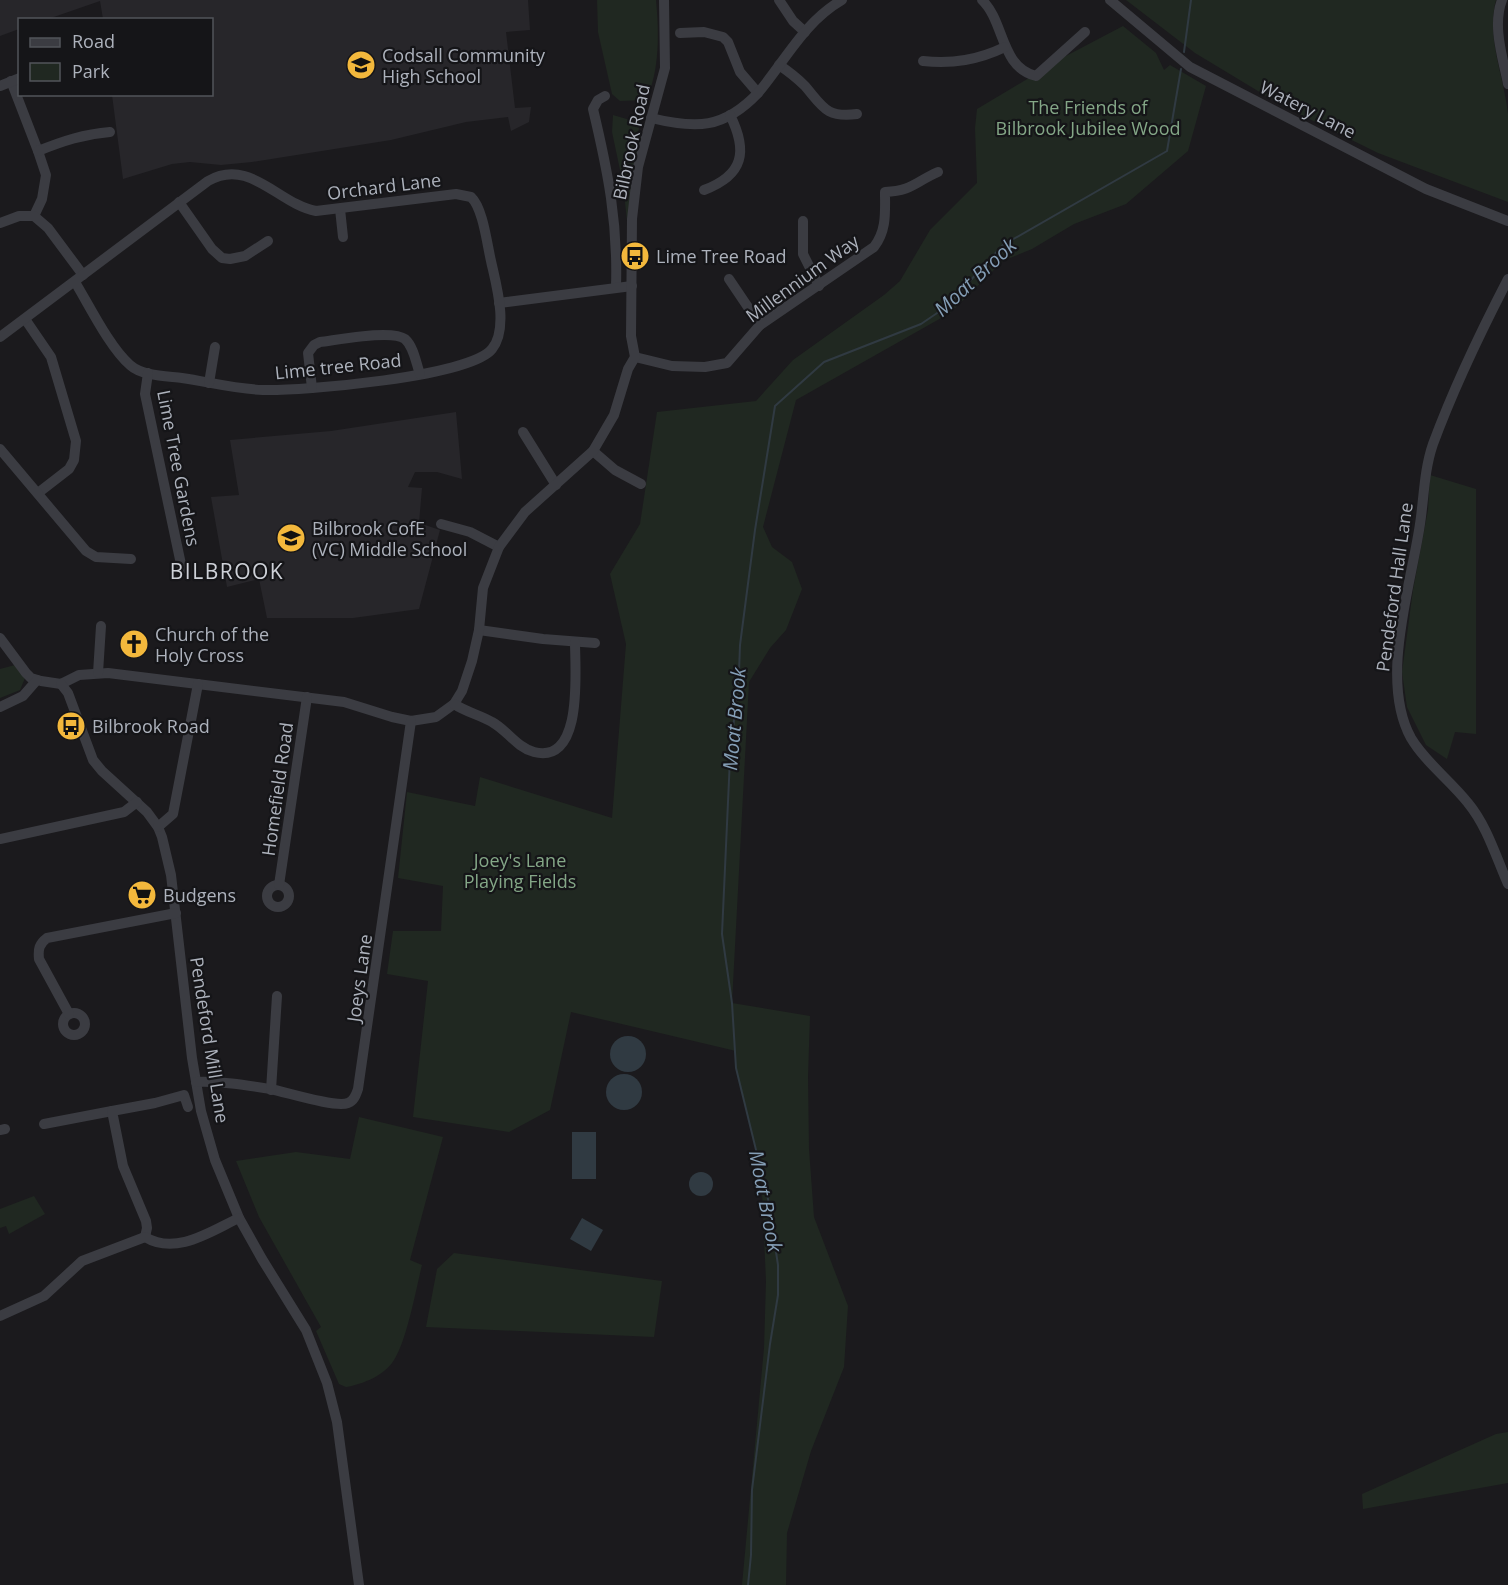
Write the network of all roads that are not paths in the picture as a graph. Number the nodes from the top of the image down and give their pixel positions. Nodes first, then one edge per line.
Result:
1 (664, 0) edge
2 (778, 0) edge
3 (842, 0) edge
4 (982, 0) edge
5 (1000, 0) edge
6 (1110, 0) edge
7 (1502, 0) edge
8 (991, 9) junction
9 (805, 32) junction
10 (1085, 32) dead end
11 (680, 33) dead end
12 (1005, 47) junction
13 (923, 61) dead end
14 (778, 65) junction
15 (15, 80) edge
16 (1508, 84) edge
17 (0, 86) edge
18 (758, 93) junction
19 (20, 96) edge
20 (605, 96) dead end
21 (857, 114) dead end
22 (730, 115) junction
23 (651, 118) junction
24 (110, 132) dead end
25 (38, 151) junction
26 (938, 172) dead end
27 (704, 190) dead end
28 (180, 202) junction
29 (340, 209) junction
30 (34, 216) junction
31 (803, 221) dead end
32 (1508, 221) edge
33 (0, 223) edge
34 (343, 237) dead end
35 (268, 241) dead end
36 (79, 279) junction
37 (729, 279) dead end
38 (1508, 279) edge
39 (632, 286) junction
40 (819, 286) junction
41 (616, 287) junction
42 (499, 303) junction
43 (25, 319) junction
44 (760, 325) junction
45 (0, 338) edge
46 (215, 347) dead end
47 (635, 357) junction
48 (148, 373) junction
49 (420, 374) junction
50 (209, 383) junction
51 (312, 388) junction
52 (523, 432) dead end
53 (0, 449) edge
54 (593, 451) junction
55 (641, 484) dead end
56 (556, 485) junction
57 (38, 494) junction
58 (441, 524) dead end
59 (499, 547) junction
60 (131, 559) dead end
61 (182, 568) dead end
62 (101, 626) dead end
63 (479, 630) junction
64 (0, 638) edge
65 (575, 642) junction
66 (595, 643) dead end
67 (98, 673) junction
68 (37, 680) junction
69 (61, 684) junction
70 (198, 684) junction
71 (306, 697) junction
72 (454, 704) junction
73 (0, 707) edge
74 (411, 721) junction
75 (137, 802) junction
76 (158, 827) junction
77 (0, 839) edge
78 (1508, 884) edge
79 (279, 885) dead end
80 (176, 913) junction
81 (277, 996) dead end
82 (69, 1014) dead end
83 (196, 1082) junction
84 (271, 1090) junction
85 (188, 1107) dead end
86 (112, 1111) junction
87 (44, 1124) dead end
88 (239, 1218) junction
89 (145, 1237) junction
90 (0, 1316) edge
91 (358, 1585) edge

1 - 23 street, Bilbrook Road
2 - 9 street
3 - 9 street
4 - 8 street
5 - 8 street
6 - 32 street, Watery Lane
7 - 16 street
8 - 12 street
9 - 14 street
10 - 12 street
11 - 18 street
12 - 13 street
14 - 18 street
14 - 21 street
15 - 17 street
18 - 22 street
19 - 25 street
20 - 41 street, Bilbrook Road
22 - 23 street
22 - 27 street
23 - 39 street, Bilbrook Road
24 - 25 street
25 - 30 street
26 - 40 street, Millennium Way
28 - 29 street, Orchard Lane
28 - 35 street
28 - 36 street, Orchard Lane
29 - 34 street
29 - 42 street, Orchard Lane
30 - 33 street
30 - 36 street, Lime tree Road
31 - 40 street
36 - 43 street, Orchard Lane
36 - 48 street, Lime tree Road
37 - 44 street
38 - 78 street, Pendeford Hall Lane
39 - 41 street
39 - 47 street, Bilbrook Road
40 - 44 street, Millennium Way
41 - 42 street
42 - 49 street, Lime tree Road
43 - 45 street, Orchard Lane
43 - 57 street
44 - 47 street, Millennium Way
46 - 50 street
47 - 54 street
48 - 50 street, Lime tree Road
48 - 61 street, Lime Tree Gardens
49 - 51 street, Lime tree Road
49 - 51 street
50 - 51 street, Lime tree Road
52 - 56 street
53 - 57 street
54 - 55 street
54 - 56 street
56 - 59 street
57 - 60 street
58 - 59 street
59 - 63 street
62 - 67 street
63 - 65 street
63 - 72 street
64 - 68 street
65 - 66 street
65 - 72 street
67 - 69 street
67 - 70 street
68 - 69 street
68 - 73 street
69 - 75 street, Pendeford Mill Lane
70 - 71 street
70 - 76 street
71 - 74 street
71 - 79 street, Homefield Road
72 - 74 street
74 - 84 street, Joeys Lane
75 - 76 street, Pendeford Mill Lane
75 - 77 street
76 - 80 street, Pendeford Mill Lane
80 - 82 street
80 - 83 street, Pendeford Mill Lane
81 - 84 street
83 - 84 street, Joeys Lane
83 - 88 street, Pendeford Mill Lane
85 - 86 street
86 - 87 street
86 - 89 street
88 - 89 street
88 - 91 street, Pendeford Mill Lane
89 - 90 street

